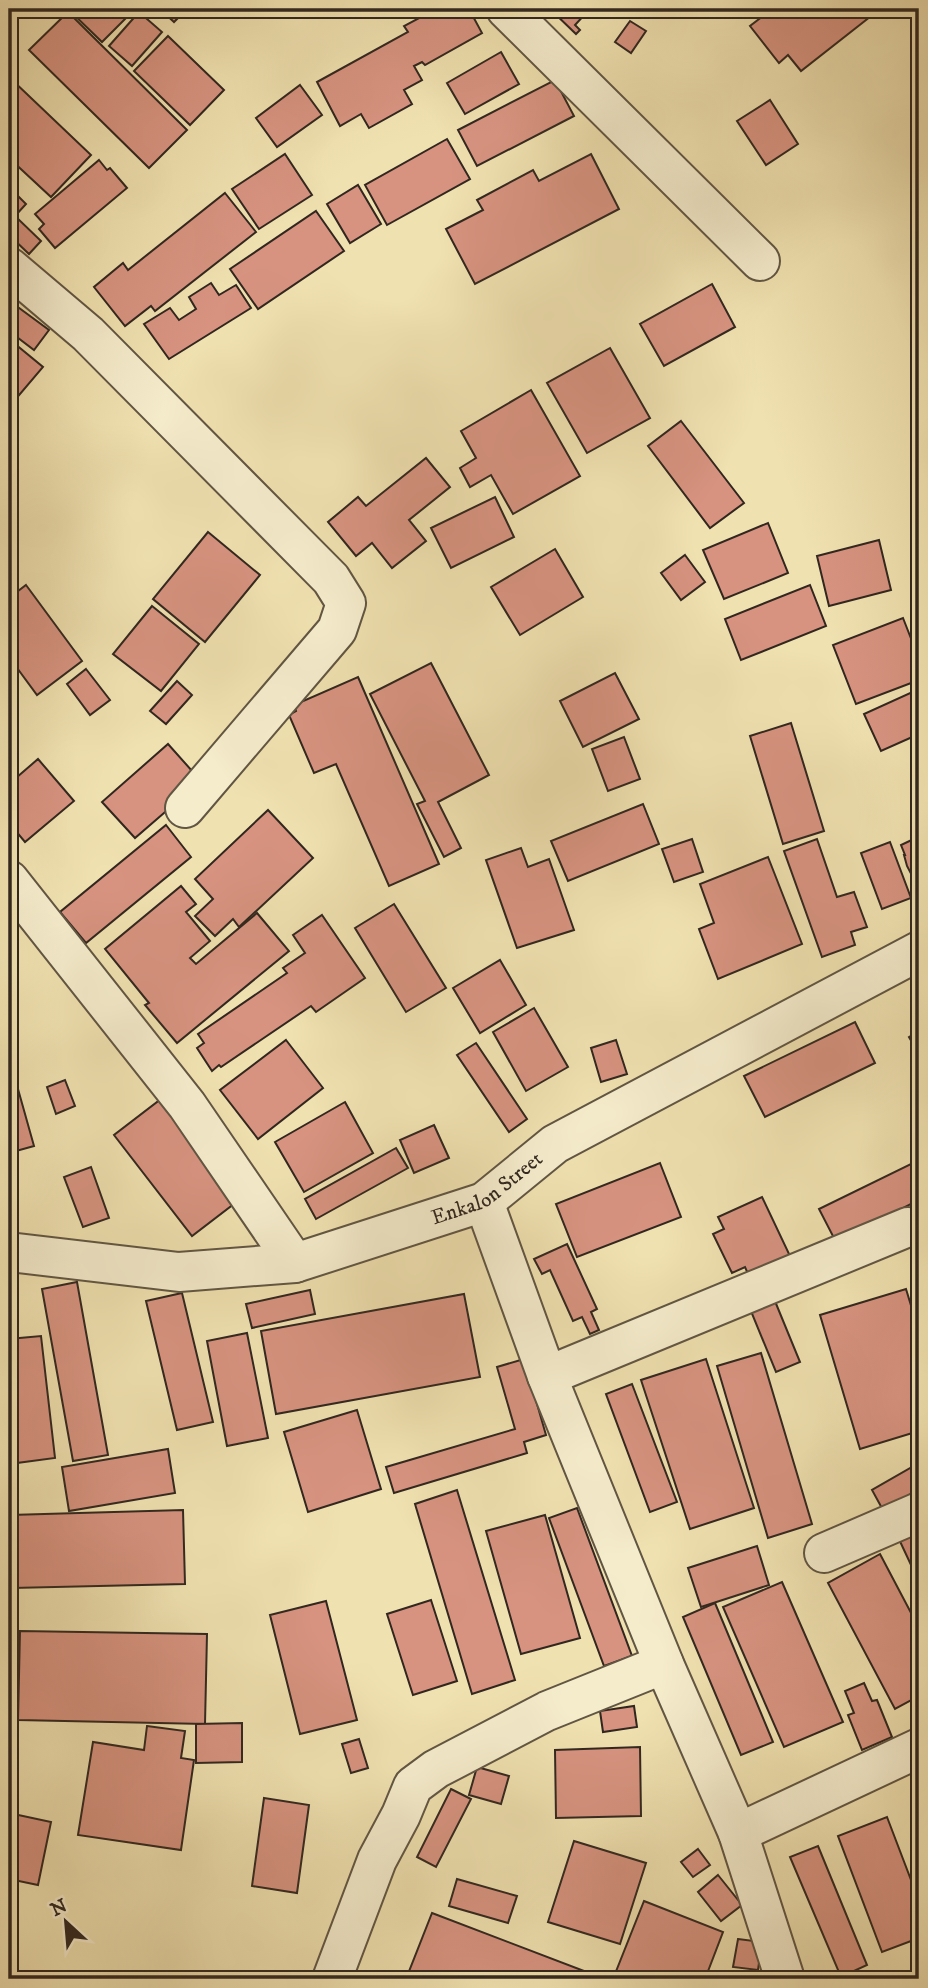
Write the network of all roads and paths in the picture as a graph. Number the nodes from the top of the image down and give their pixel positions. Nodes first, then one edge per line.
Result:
1 (506, 9) edge
2 (760, 261) dead end
3 (9, 267) edge
4 (185, 808) dead end
5 (9, 880) edge
6 (919, 951) edge
7 (484, 1202) junction
8 (908, 1227) dead end
9 (9, 1252) edge
10 (295, 1263) junction
11 (547, 1376) junction
12 (919, 1512) edge
13 (824, 1553) dead end
14 (664, 1664) junction
15 (919, 1748) edge
16 (738, 1833) junction
17 (332, 1979) edge
18 (785, 1979) edge

1 - 2 street
3 - 4 street
5 - 10 street
6 - 7 street, Enkalon Street
7 - 10 street, Enkalon Street
7 - 11 street
8 - 11 street
9 - 10 street, Enkalon Street
11 - 14 street
12 - 13 street
14 - 16 street
14 - 17 street
15 - 16 street
16 - 18 street

